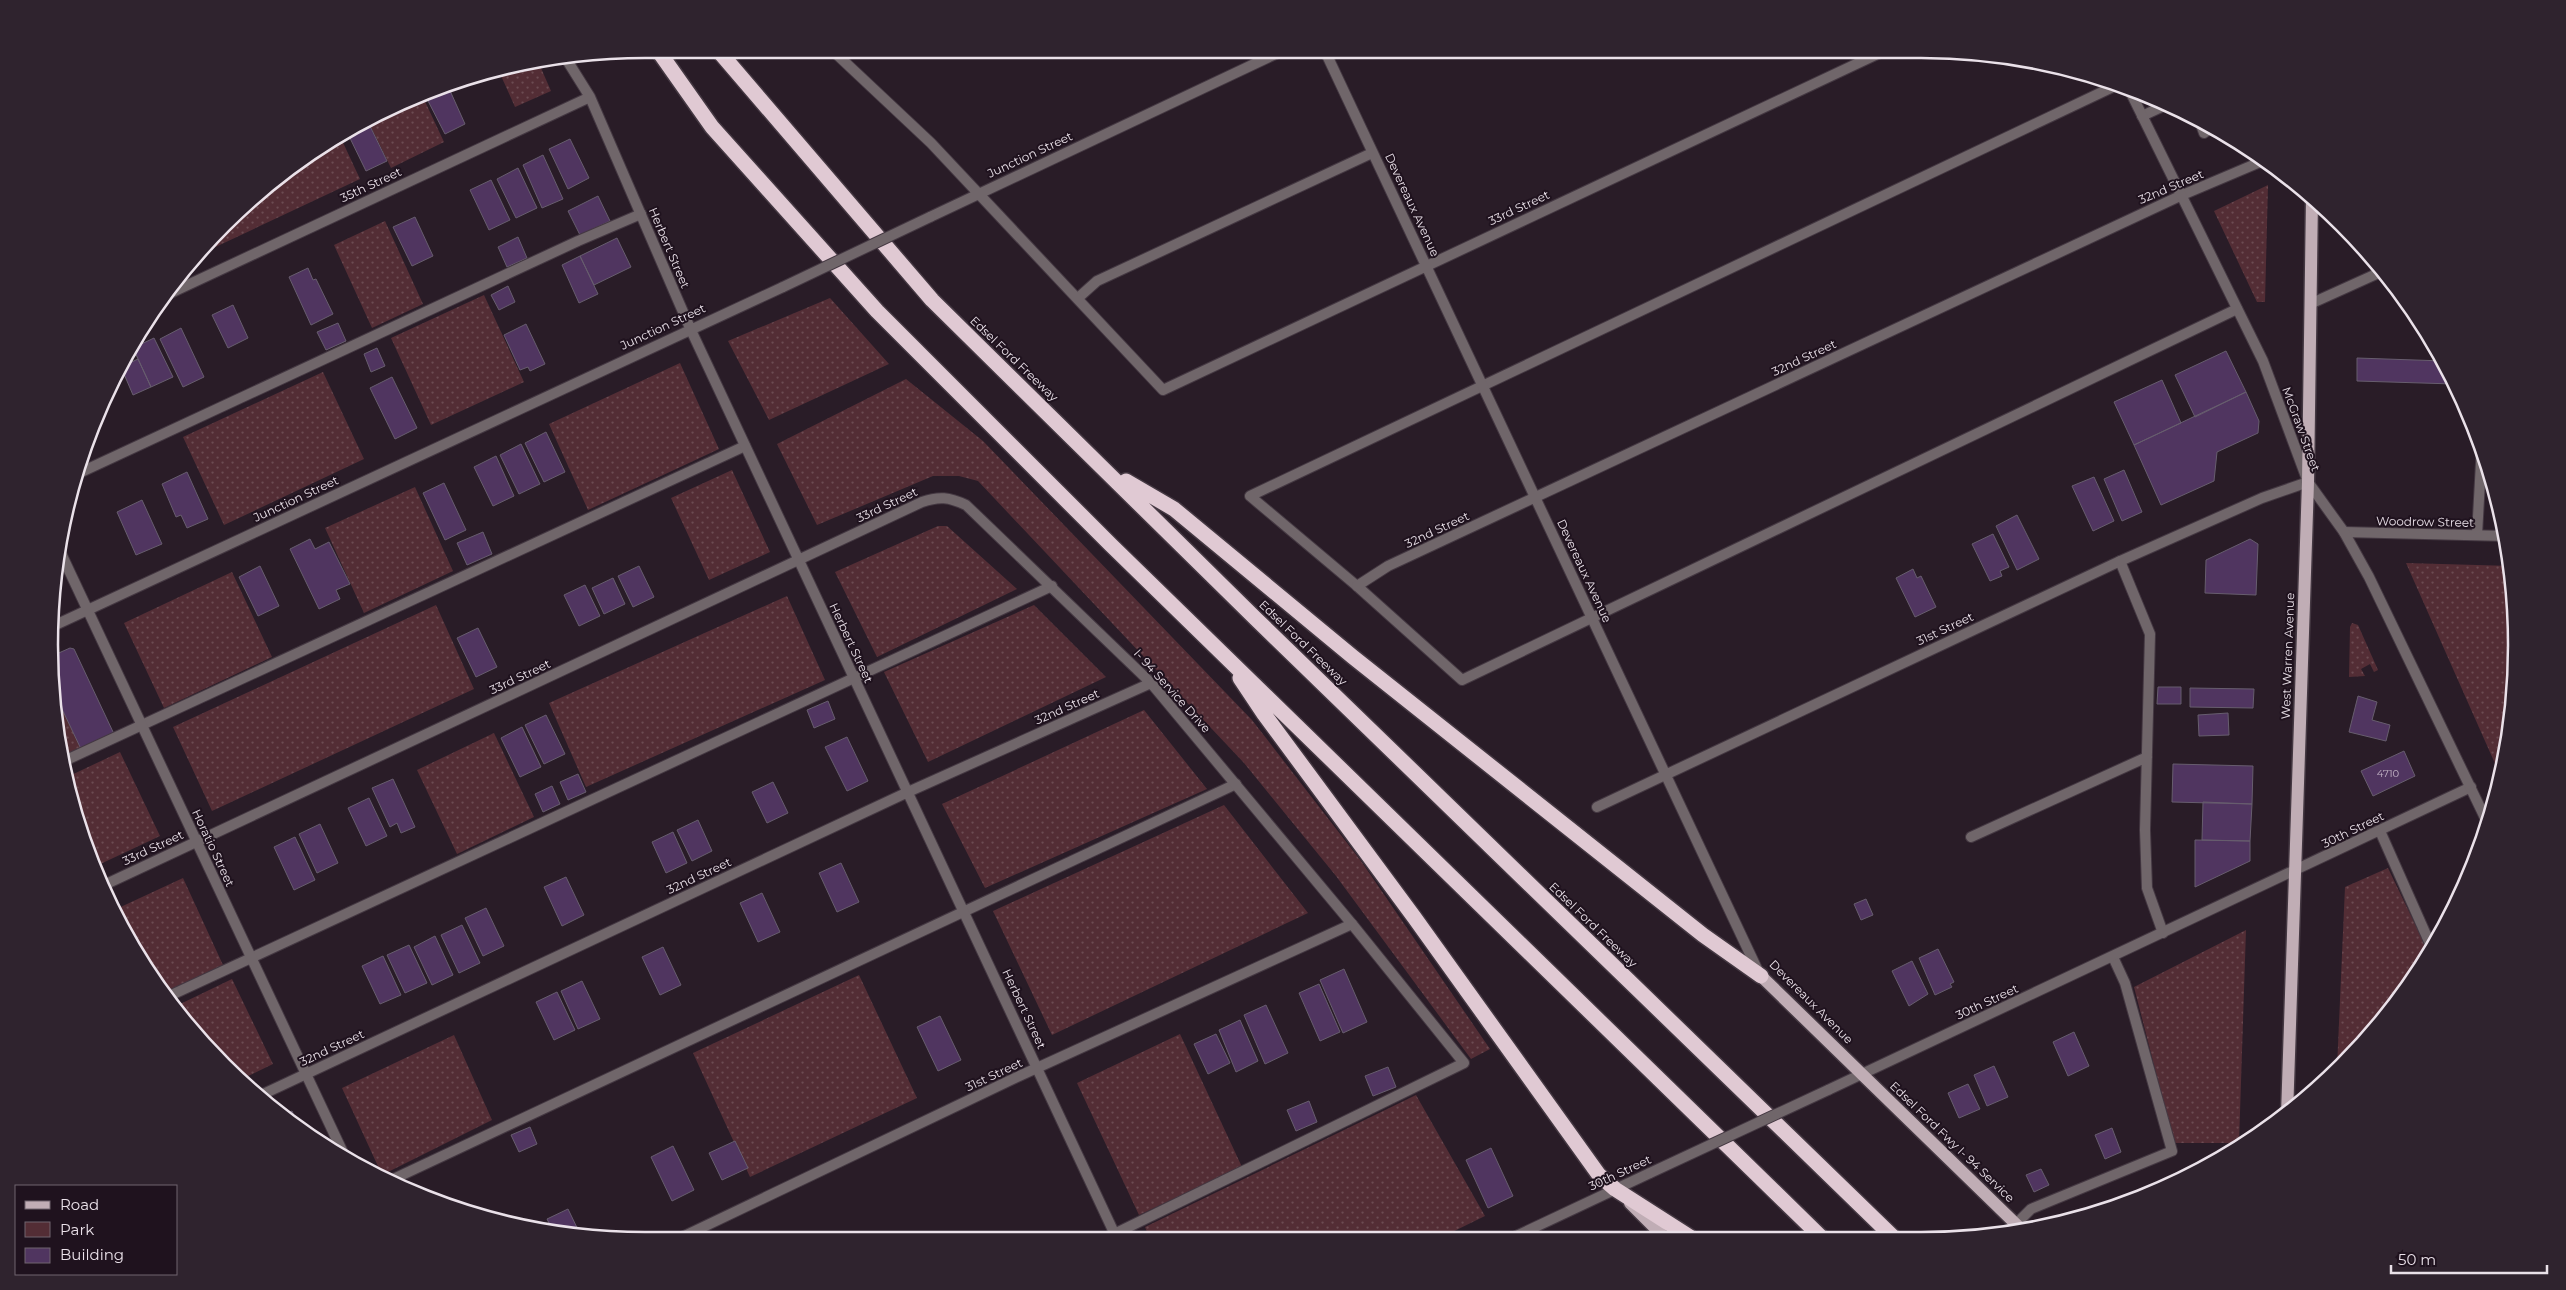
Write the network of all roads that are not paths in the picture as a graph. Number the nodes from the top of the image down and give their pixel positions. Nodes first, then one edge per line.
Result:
1 (663, 58) edge
2 (725, 58) edge
3 (841, 58) edge
4 (1267, 58) edge
5 (1328, 58) edge
6 (1869, 58) edge
7 (569, 63) edge
8 (2109, 89) edge
9 (590, 96) junction
10 (2133, 97) edge
11 (2159, 108) edge
12 (2142, 116) junction
13 (1372, 153) junction
14 (2257, 164) edge
15 (978, 193) junction
16 (2180, 196) junction
17 (2312, 207) edge
18 (640, 214) junction
19 (1425, 266) junction
20 (2376, 274) edge
21 (178, 289) edge
22 (1078, 298) junction
23 (2310, 304) junction
24 (2237, 309) junction
25 (690, 328) junction
26 (1482, 386) junction
27 (745, 446) junction
28 (2481, 468) edge
29 (85, 470) edge
30 (1109, 471) junction
31 (2308, 482) junction
32 (951, 498) joint
33 (1535, 498) junction
34 (2344, 532) junction
35 (2477, 535) junction
36 (2498, 536) edge
37 (64, 560) edge
38 (799, 560) junction
39 (2120, 561) junction
40 (1052, 586) junction
41 (1357, 586) junction
42 (87, 610) junction
43 (1591, 618) junction
44 (59, 623) edge
45 (1225, 655) junction
46 (854, 678) junction
47 (1151, 682) junction
48 (141, 725) junction
49 (2147, 757) junction
50 (69, 759) edge
51 (1664, 775) junction
52 (1236, 784) junction
53 (2471, 787) junction
54 (908, 792) junction
55 (1597, 807) dead end
56 (2483, 813) edge
57 (2380, 831) junction
58 (1971, 837) dead end
59 (196, 842) junction
60 (2293, 872) junction
61 (108, 883) edge
62 (963, 910) junction
63 (1352, 924) junction
64 (2163, 934) junction
65 (2429, 941) edge
66 (2113, 957) junction
67 (251, 958) junction
68 (1761, 976) junction
69 (173, 994) edge
70 (1038, 1068) junction
71 (306, 1074) junction
72 (1863, 1074) junction
73 (265, 1093) edge
74 (2287, 1104) edge
75 (340, 1147) edge
76 (397, 1177) edge
77 (1616, 1189) junction
78 (2021, 1223) edge
79 (2016, 1224) edge
80 (693, 1232) edge
81 (1114, 1232) edge
82 (1124, 1232) edge
83 (1525, 1232) edge
84 (1659, 1232) edge
85 (1682, 1232) edge
86 (1816, 1232) edge
87 (1888, 1232) edge

1 - 45 highway
2 - 30 highway, Edsel Ford Freeway
3 - 15 street
4 - 15 street, Junction Street
5 - 13 street, Devereaux Avenue
6 - 19 street, 33rd Street
7 - 9 street, Herbert Street
8 - 26 street
9 - 18 street, Herbert Street
9 - 21 street, 35th Street
10 - 12 street, McGraw Street
11 - 12 street
12 - 16 street, McGraw Street
13 - 19 street, Devereaux Avenue
13 - 22 street
14 - 16 street, 32nd Street
15 - 22 street
15 - 25 street, Junction Street, bridge
16 - 24 street, McGraw Street
16 - 33 street, 32nd Street
17 - 23 main road, West Warren Avenue
18 - 25 street, Herbert Street
18 - 29 street
19 - 22 street, 33rd Street
19 - 26 street, Devereaux Avenue
20 - 23 street
23 - 31 main road, West Warren Avenue
24 - 31 street, McGraw Street
24 - 43 street
25 - 27 street, Herbert Street
25 - 42 street, Junction Street
26 - 33 street, Devereaux Avenue
26 - 41 street
27 - 38 street, Herbert Street
27 - 48 street
28 - 35 street
30 - 68 highway
30 - 87 highway, Edsel Ford Freeway
31 - 34 street, McGraw Street
31 - 39 street, 31st Street
31 - 60 main road, West Warren Avenue
32 - 38 street, 33rd Street
32 - 40 street, I- 94 Service Drive
33 - 41 street, 32nd Street
33 - 43 street, Devereaux Avenue
34 - 35 street, Woodrow Street
34 - 53 street, McGraw Street
35 - 36 street, Woodrow Street
37 - 42 street, Horatio Street
38 - 46 street, Herbert Street
38 - 59 street, 33rd Street
39 - 49 street
39 - 51 street, 31st Street
40 - 46 street
40 - 47 street, I- 94 Service Drive
41 - 43 street
42 - 44 street, Junction Street
42 - 48 street, Horatio Street
43 - 51 street, Devereaux Avenue
45 - 77 highway
45 - 86 highway
46 - 54 street, Herbert Street
46 - 67 street
47 - 52 street, I- 94 Service Drive
47 - 54 street, 32nd Street
48 - 50 street
48 - 59 street, Horatio Street
49 - 58 street
49 - 64 street
51 - 55 street, 31st Street
51 - 68 street, Devereaux Avenue
52 - 62 street
52 - 63 street, I- 94 Service Drive
53 - 56 street, McGraw Street
53 - 57 street, 30th Street
54 - 62 street, Herbert Street
54 - 71 street, 32nd Street
57 - 60 street, 30th Street
57 - 65 street
59 - 61 street, 33rd Street
59 - 67 street, Horatio Street
60 - 64 street, 30th Street
60 - 74 main road, West Warren Avenue
62 - 70 street, Herbert Street
62 - 76 street
63 - 70 street, 31st Street
63 - 82 street, I- 94 Service Drive
64 - 66 street, 30th Street
66 - 72 street, 30th Street
66 - 78 street
67 - 69 street
67 - 71 street, Horatio Street
68 - 72 main road, Devereaux Avenue
70 - 80 street, 31st Street
70 - 81 street, Herbert Street
71 - 73 street, 32nd Street
71 - 75 street, Horatio Street
72 - 77 street, 30th Street, bridge
72 - 79 main road, Edsel Ford Fwy I- 94 Service
77 - 83 street, 30th Street
77 - 84 main road
77 - 85 highway

